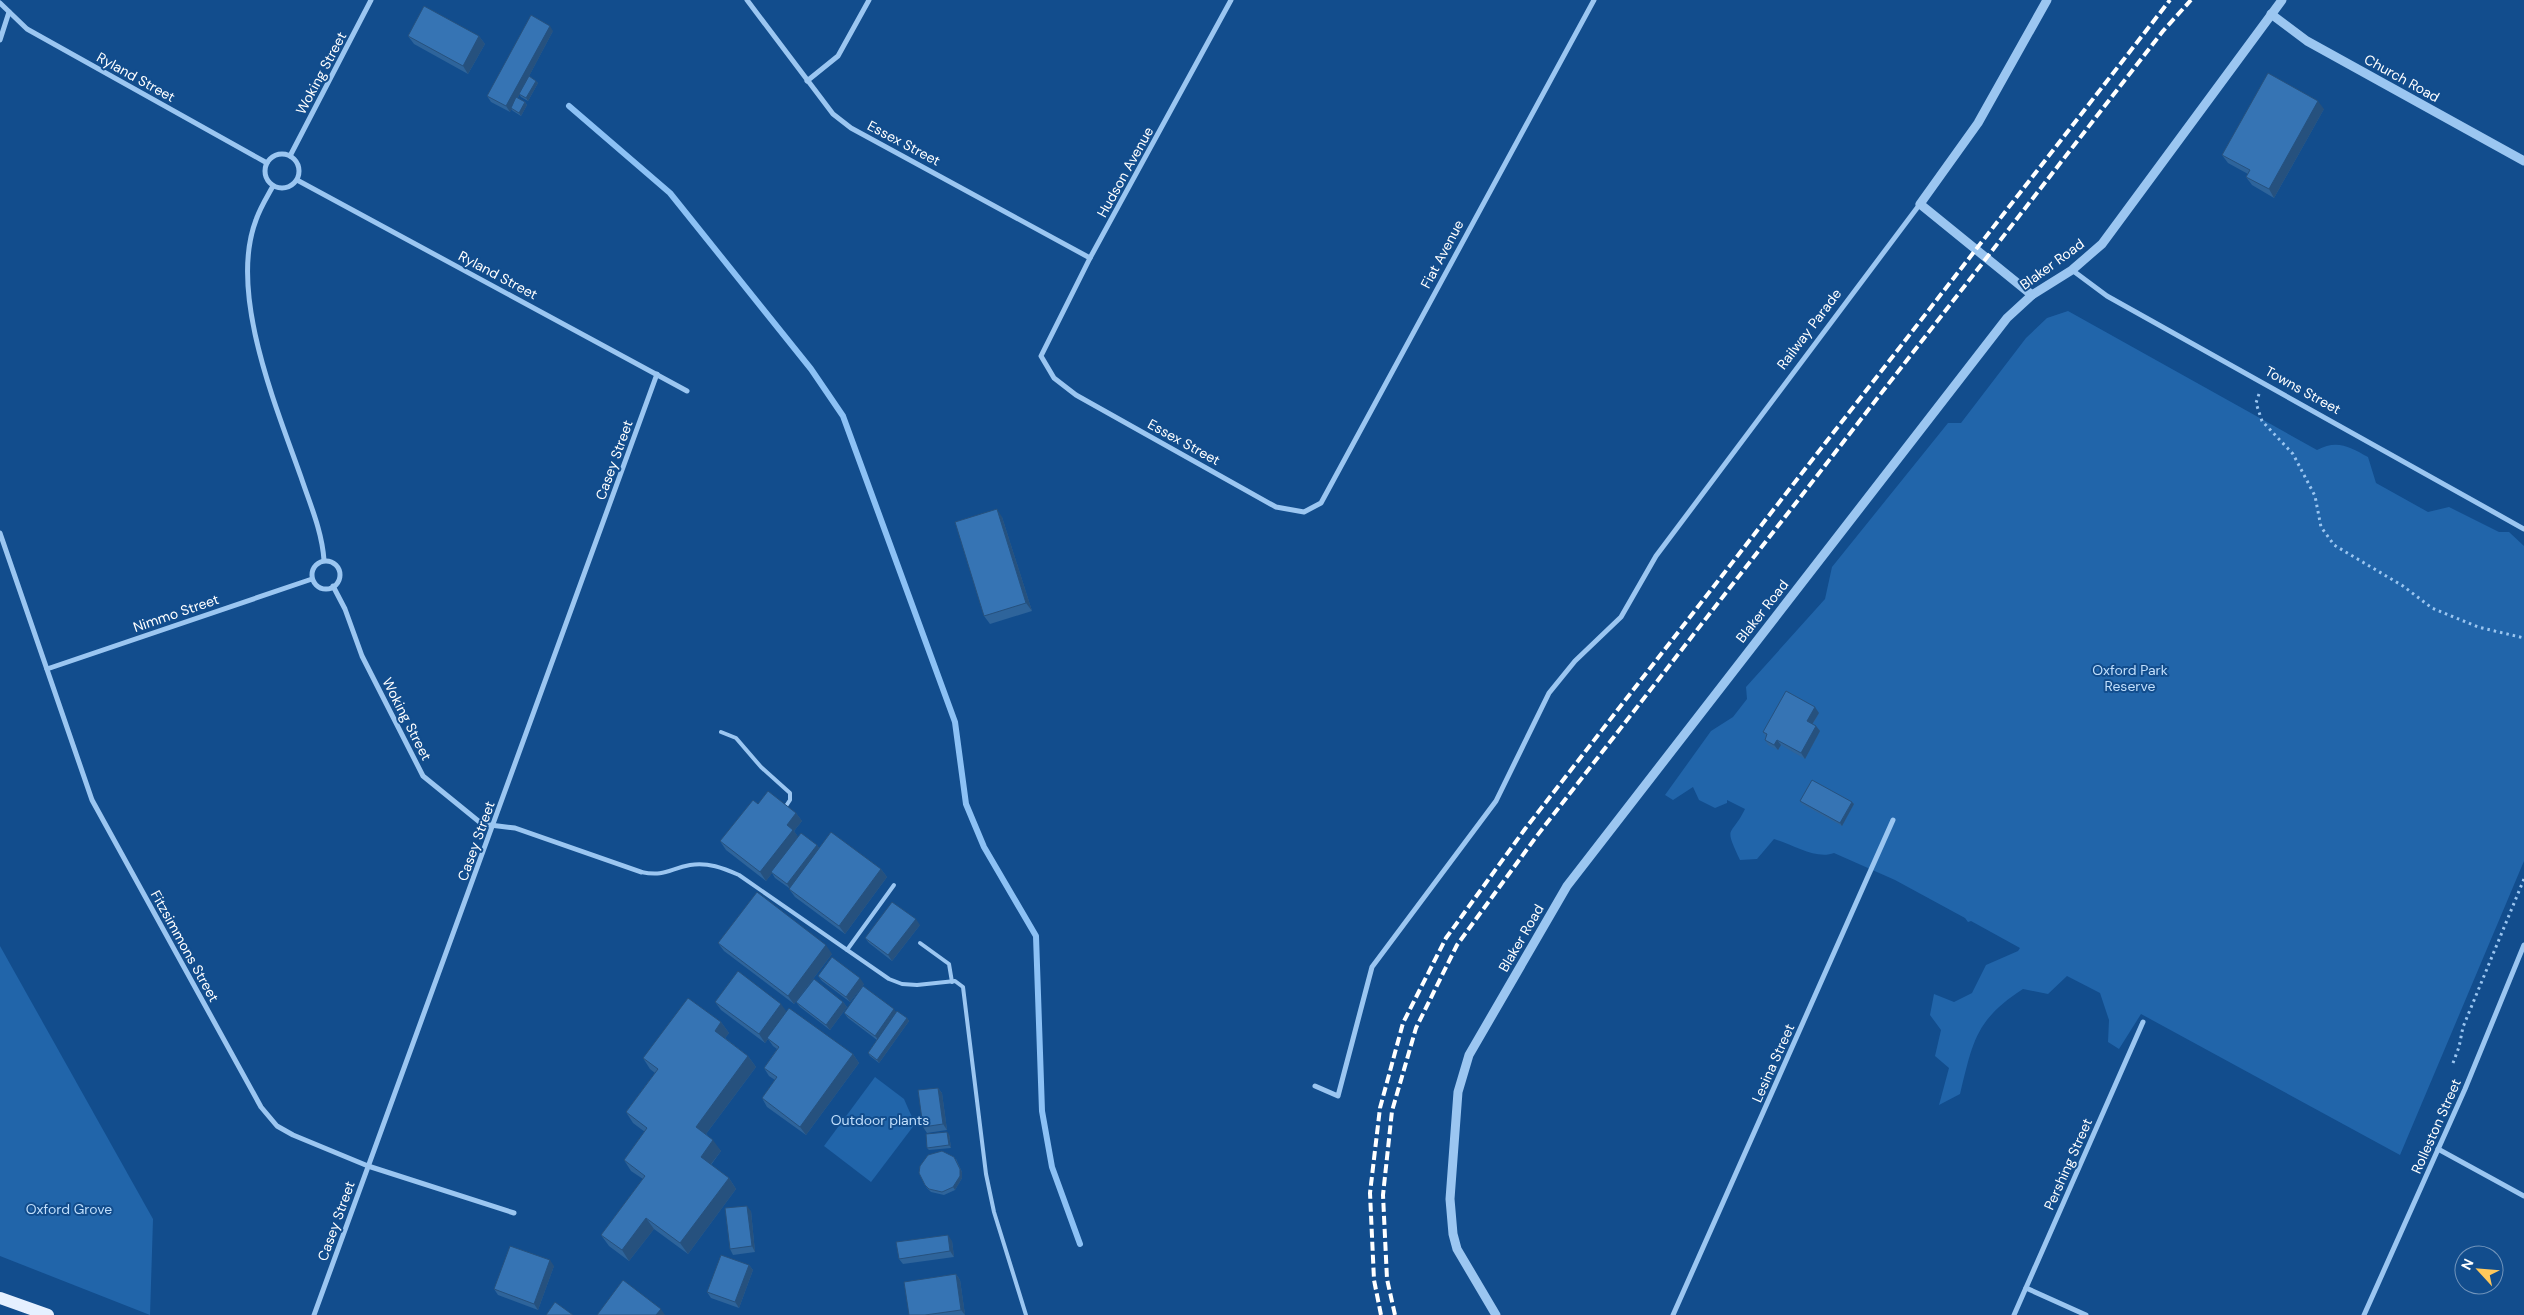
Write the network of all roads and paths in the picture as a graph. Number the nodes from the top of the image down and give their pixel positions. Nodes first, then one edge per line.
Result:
1 (371, 0) edge
2 (747, 0) edge
3 (869, 0) edge
4 (1231, 0) edge
5 (1594, 0) edge
6 (2047, 0) edge
7 (2282, 0) edge
8 (0, 2) edge
9 (9, 12) junction
10 (2272, 14) junction
11 (0, 40) edge
12 (807, 81) junction
13 (290, 156) junction
14 (2524, 161) edge
15 (267, 163) junction
16 (297, 180) junction
17 (273, 186) junction
18 (1920, 204) junction
19 (1090, 258) junction
20 (2072, 270) junction
21 (2032, 294) junction
22 (1041, 356) joint
23 (657, 374) junction
24 (2264, 385) junction
25 (687, 392) dead end
26 (1304, 512) joint
27 (2524, 529) edge
28 (0, 533) edge
29 (324, 560) junction
30 (312, 579) junction
31 (333, 586) junction
32 (2524, 638) edge
33 (47, 669) junction
34 (721, 732) dead end
35 (786, 806) edge
36 (1893, 820) dead end
37 (495, 824) junction
38 (642, 872) joint
39 (2524, 879) edge
40 (894, 885) dead end
41 (920, 943) dead end
42 (2524, 945) edge
43 (847, 950) junction
44 (952, 982) junction
45 (2143, 1022) dead end
46 (2453, 1062) dead end
47 (1315, 1086) dead end
48 (2438, 1149) junction
49 (368, 1166) junction
50 (2524, 1196) edge
51 (514, 1213) dead end
52 (2026, 1288) junction
53 (0, 1298) edge
54 (48, 1315) edge
55 (314, 1315) edge
56 (1026, 1315) edge
57 (1496, 1315) edge
58 (1673, 1315) edge
59 (2014, 1315) edge
60 (2086, 1315) edge
61 (2364, 1315) edge

1 - 13 street, Woking Street
2 - 12 street, Essex Street
3 - 12 street
4 - 19 street, Hudson Avenue
5 - 26 street, Fiat Avenue
6 - 18 street, Railway Parade
7 - 10 street, Blaker Road
8 - 9 street, Ryland Street
9 - 11 street
9 - 15 street, Ryland Street
10 - 14 street, Church Road
10 - 20 street, Blaker Road
12 - 19 street, Essex Street
13 - 15 street
13 - 16 street
15 - 17 street
16 - 17 street
16 - 23 street, Ryland Street
17 - 29 street
18 - 21 street
18 - 47 street, Railway Parade
19 - 22 street, Hudson Avenue
20 - 21 street, Blaker Road
20 - 24 street, Towns Street
21 - 57 street, Blaker Road
22 - 26 street, Essex Street
23 - 25 street, Ryland Street
23 - 37 street, Casey Street
24 - 27 street, Towns Street
24 - 32 path
28 - 33 street, Fitzsimmons Street
29 - 30 street
29 - 31 street
30 - 31 street
30 - 33 street, Nimmo Street
31 - 37 street, Woking Street
33 - 49 street, Fitzsimmons Street
34 - 35 lane
36 - 58 street, Lesina Street
37 - 38 street, Woking Street
37 - 49 street, Casey Street
38 - 43 lane
39 - 46 path
40 - 43 lane
41 - 44 lane
42 - 48 street, Rolleston Street
43 - 44 lane
44 - 56 lane
45 - 52 street, Pershing Street
48 - 50 street
48 - 61 street, Rolleston Street
49 - 51 street, Fitzsimmons Street
49 - 55 street, Casey Street
52 - 59 street, Pershing Street
52 - 60 street
53 - 54 main road

